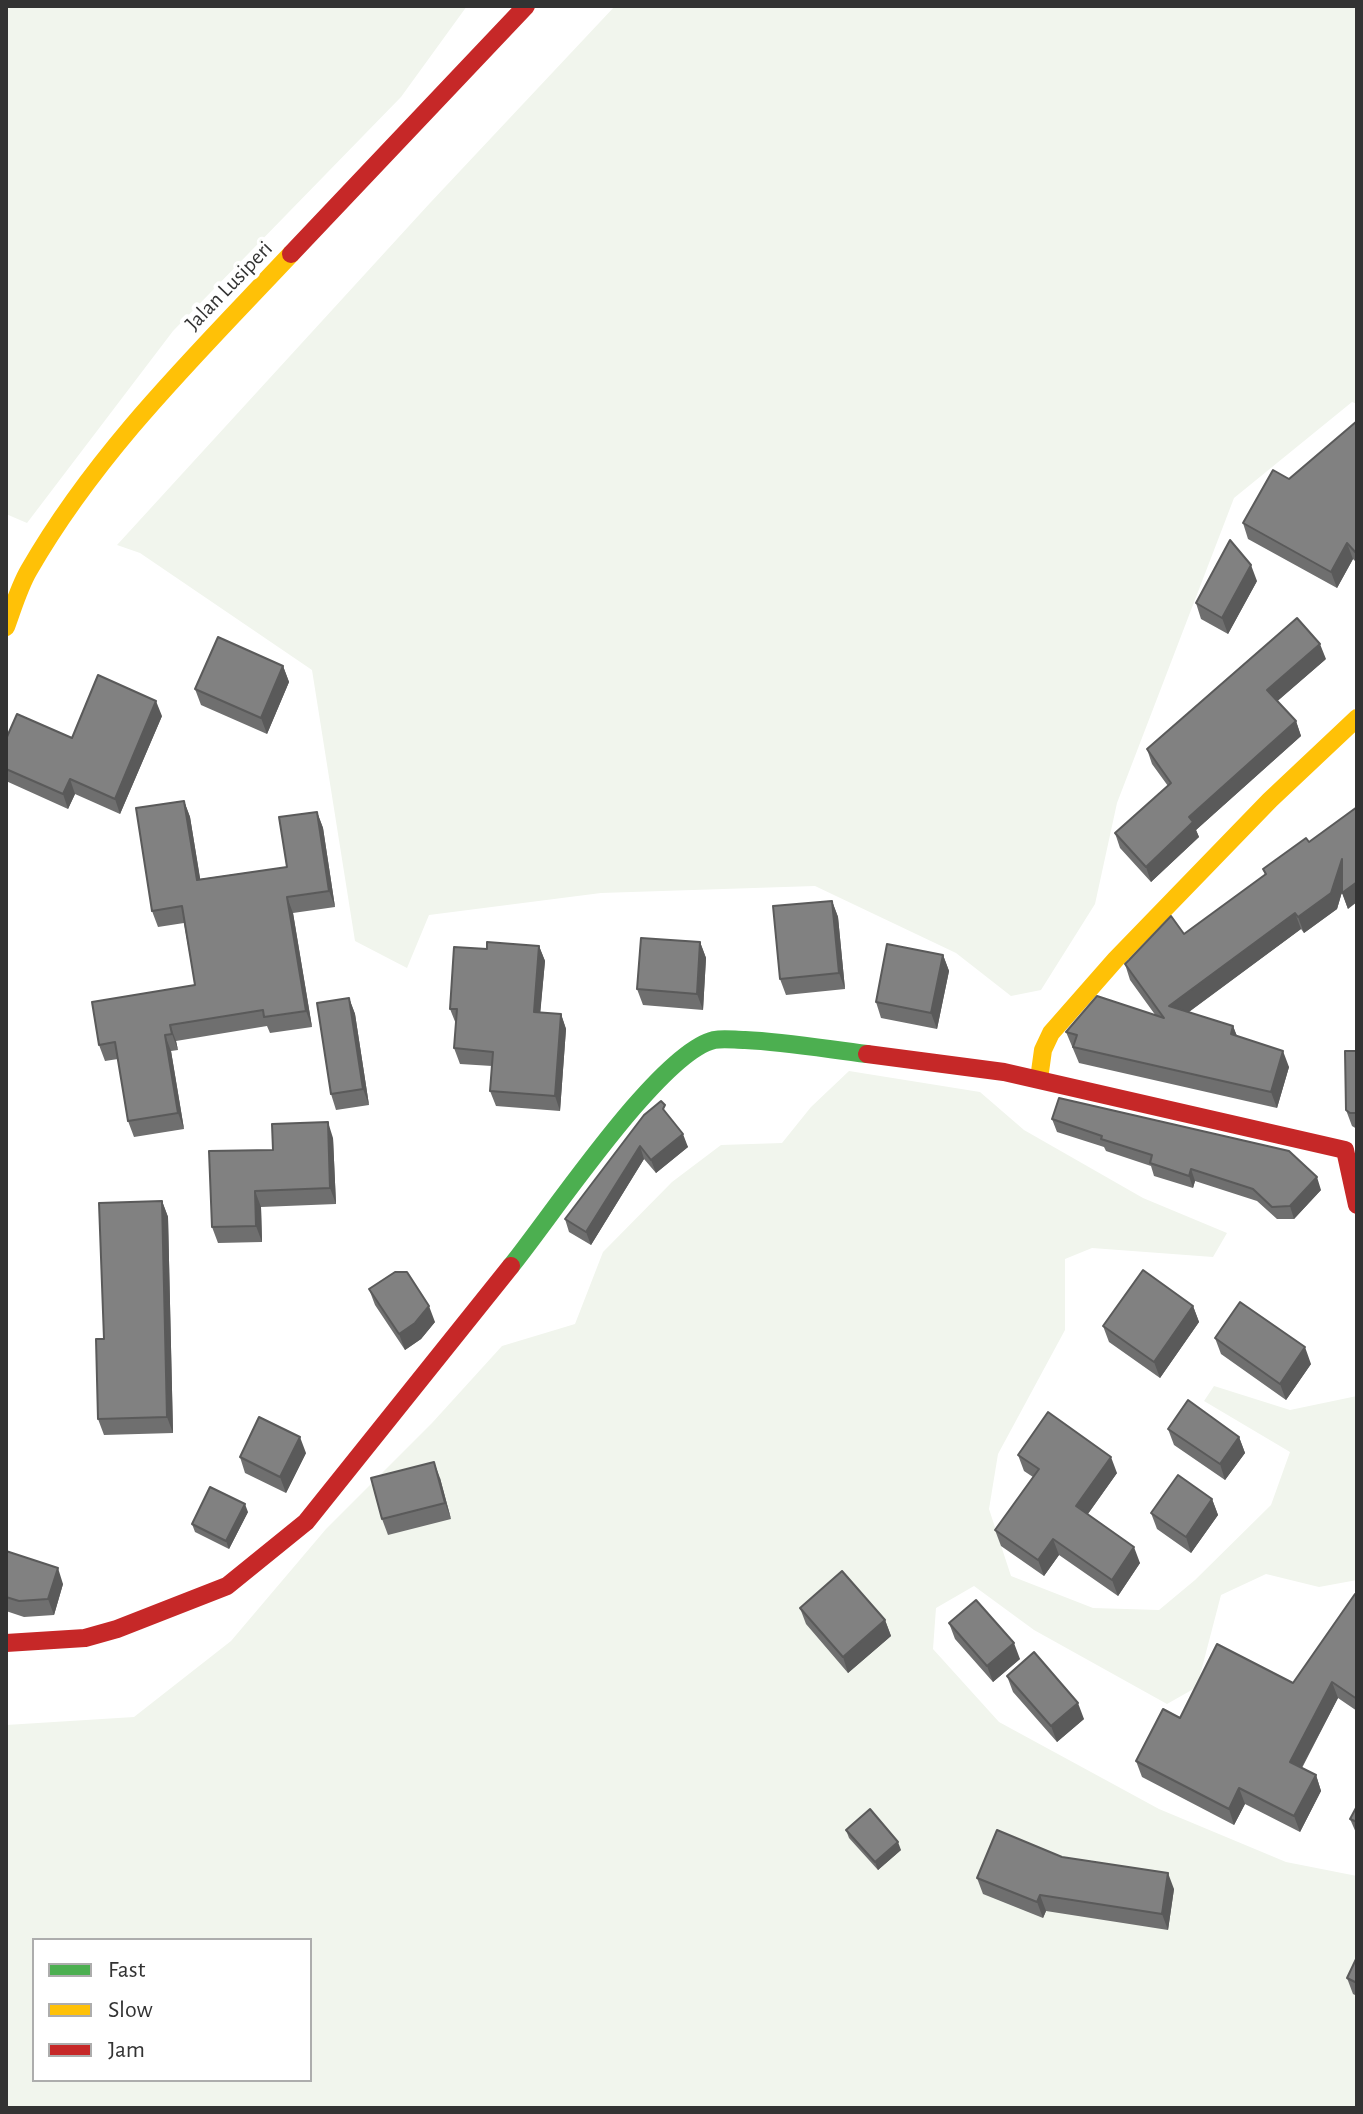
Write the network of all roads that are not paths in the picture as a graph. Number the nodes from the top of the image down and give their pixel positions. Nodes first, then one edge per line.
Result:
1 (526, 6) edge
2 (6, 627) edge
3 (1357, 718) edge
4 (1039, 1079) junction
5 (1357, 1205) edge
6 (6, 1643) edge

1 - 2 main road, Jalan Lusiperi
3 - 4 main road
4 - 5 main road
4 - 6 main road

